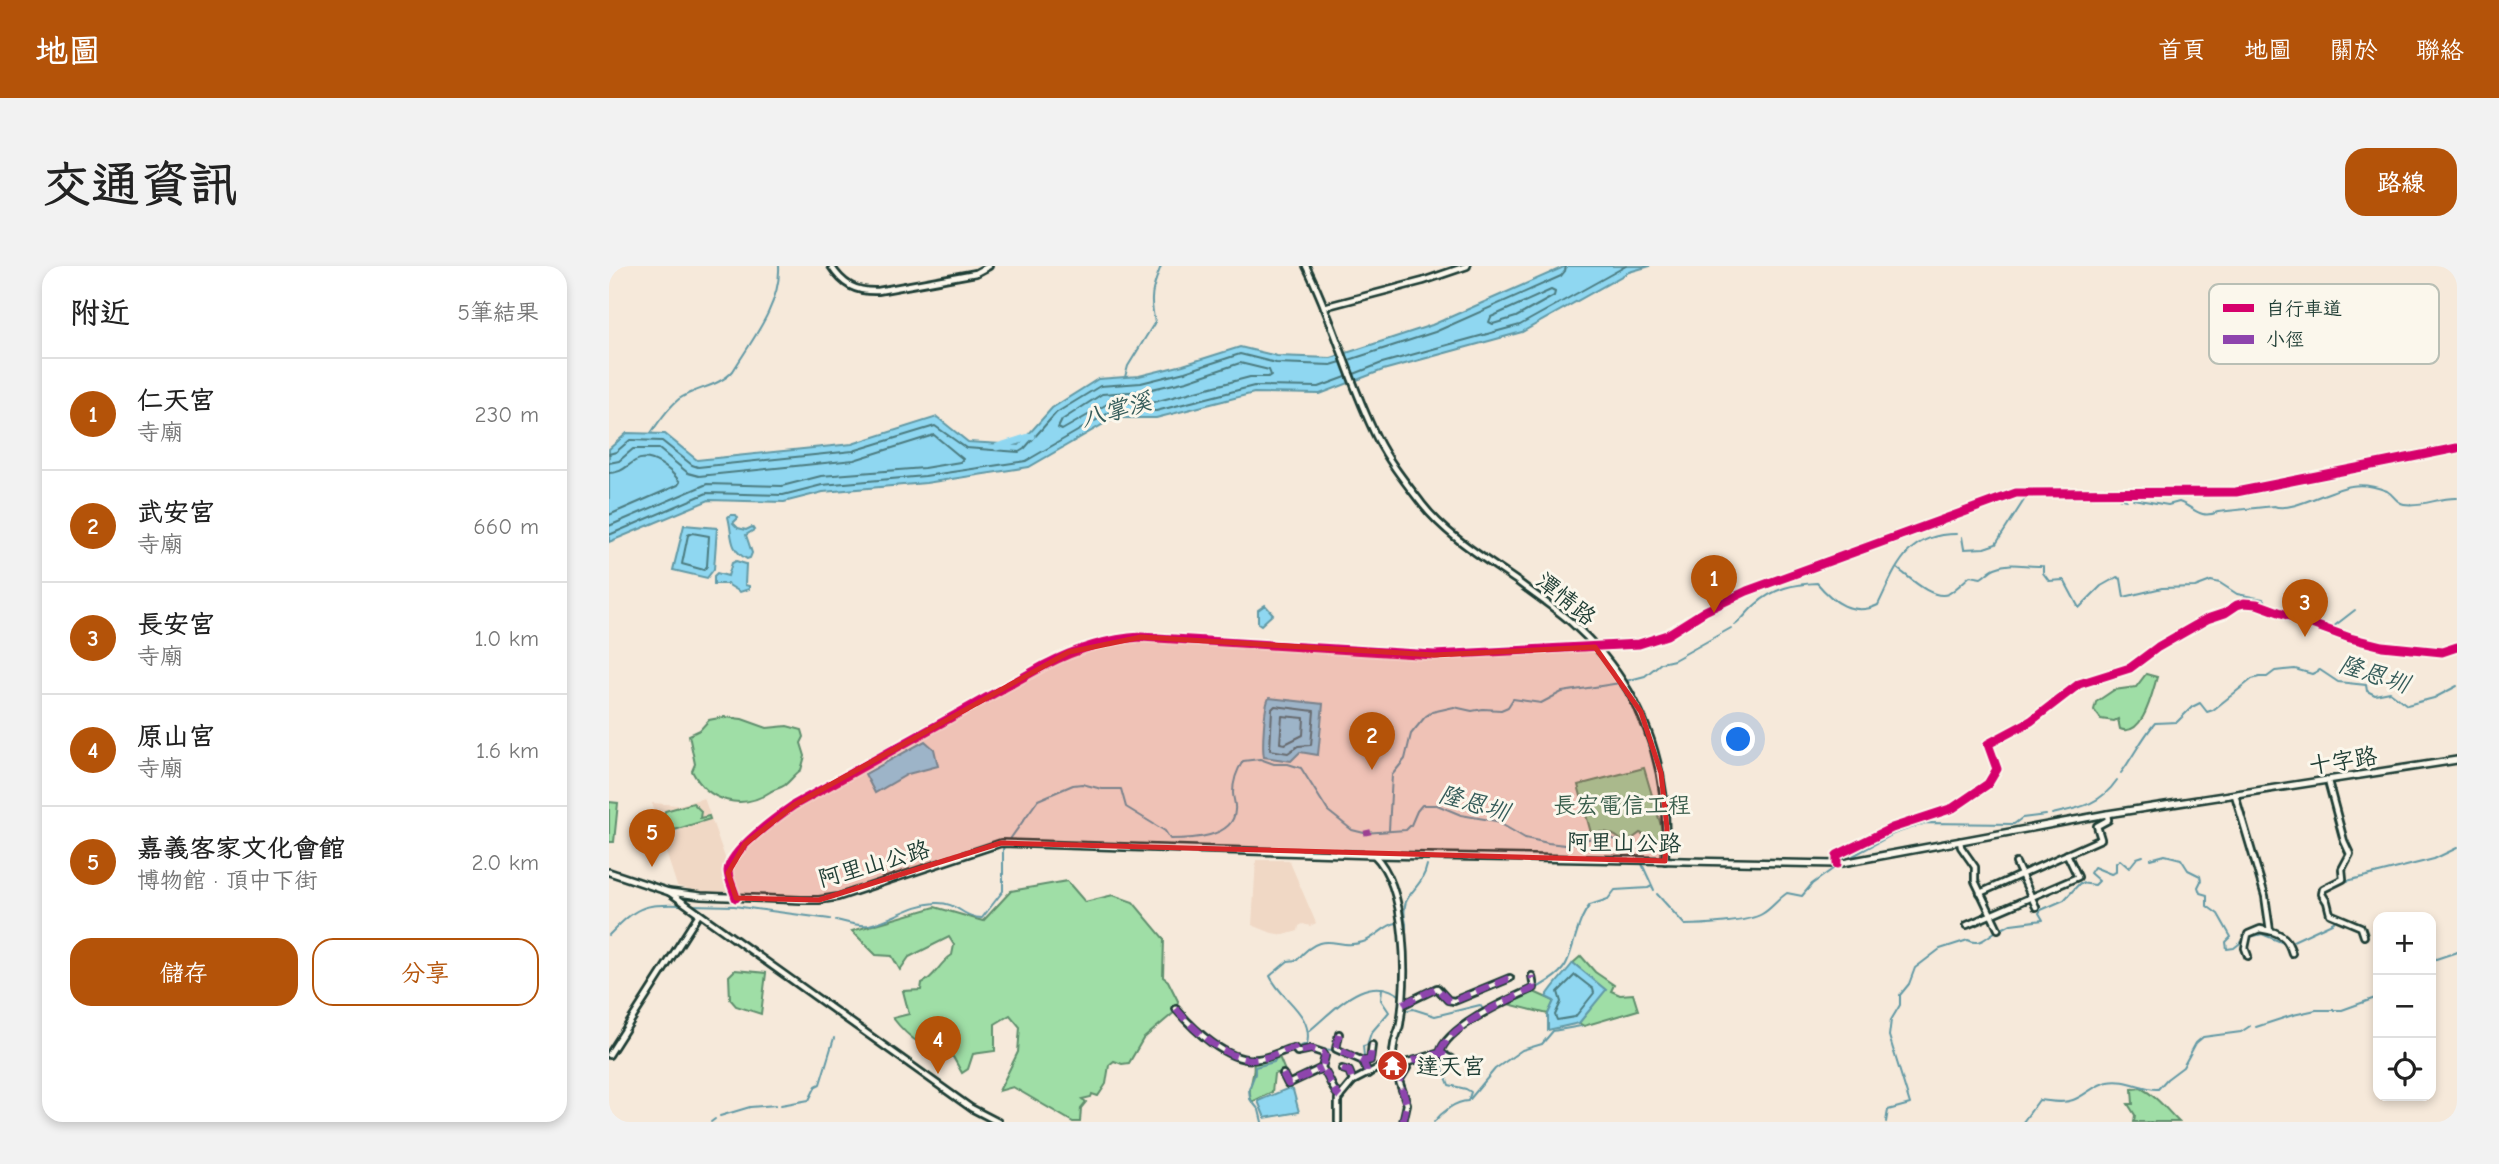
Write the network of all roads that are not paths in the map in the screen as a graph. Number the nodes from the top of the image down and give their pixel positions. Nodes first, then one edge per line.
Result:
1 (831, 266) edge
2 (989, 266) edge
3 (1306, 266) edge
4 (1467, 266) edge
5 (1324, 309) junction
6 (2457, 448) edge
7 (1595, 647) junction
8 (2457, 647) edge
9 (2457, 760) edge
10 (2328, 781) junction
11 (2235, 795) junction
12 (2107, 814) junction
13 (1960, 841) junction
14 (2067, 854) junction
15 (1374, 855) junction
16 (1665, 861) junction
17 (2016, 863) dead end
18 (1837, 864) junction
19 (609, 872) edge
20 (2021, 874) junction
21 (670, 892) junction
22 (1980, 893) junction
23 (2031, 897) junction
24 (736, 898) junction
25 (2036, 907) dead end
26 (699, 914) junction
27 (1991, 915) junction
28 (1967, 925) dead end
29 (1998, 929) dead end
30 (2270, 931) junction
31 (2364, 936) dead end
32 (2292, 953) dead end
33 (2248, 956) dead end
34 (1532, 976) dead end
35 (1510, 978) dead end
36 (1403, 1004) junction
37 (1176, 1009) dead end
38 (1339, 1034) dead end
39 (1371, 1045) dead end
40 (1440, 1054) junction
41 (609, 1055) edge
42 (1392, 1059) junction
43 (1451, 1059) dead end
44 (1364, 1061) junction
45 (1405, 1063) junction
46 (1322, 1068) junction
47 (1342, 1069) dead end
48 (1283, 1074) dead end
49 (1368, 1074) junction
50 (1353, 1081) junction
51 (1340, 1097) junction
52 (998, 1122) edge
53 (1338, 1122) edge
54 (1403, 1122) edge

1 - 2 street
3 - 5 street
4 - 5 street
5 - 7 street, 潭情路
6 - 7 street
7 - 16 street, 潭情路
7 - 24 street
8 - 18 street
9 - 10 main road, 十字路
10 - 11 main road, 十字路
10 - 31 street
11 - 12 main road, 阿里山公路
11 - 30 street
12 - 13 main road, 阿里山公路
12 - 14 street
13 - 18 main road, 阿里山公路
13 - 22 street
14 - 20 street
14 - 23 street
15 - 16 main road, 阿里山公路
15 - 24 main road, 阿里山公路
15 - 36 street
16 - 18 main road, 阿里山公路
17 - 20 street
19 - 21 main road, 阿里山公路
20 - 22 street
20 - 23 street
21 - 24 main road, 阿里山公路
21 - 26 street
22 - 27 street
23 - 25 street
23 - 27 street
26 - 41 street
26 - 52 street
27 - 28 street
27 - 29 street
30 - 32 street
30 - 33 street
34 - 40 street
35 - 36 street
36 - 42 street
37 - 46 street
38 - 44 street
39 - 44 street
40 - 43 street
40 - 45 street
42 - 45 street
42 - 49 street
44 - 49 street
45 - 54 street
46 - 48 street
46 - 51 street
47 - 50 street
49 - 50 street
50 - 51 street
51 - 53 street

